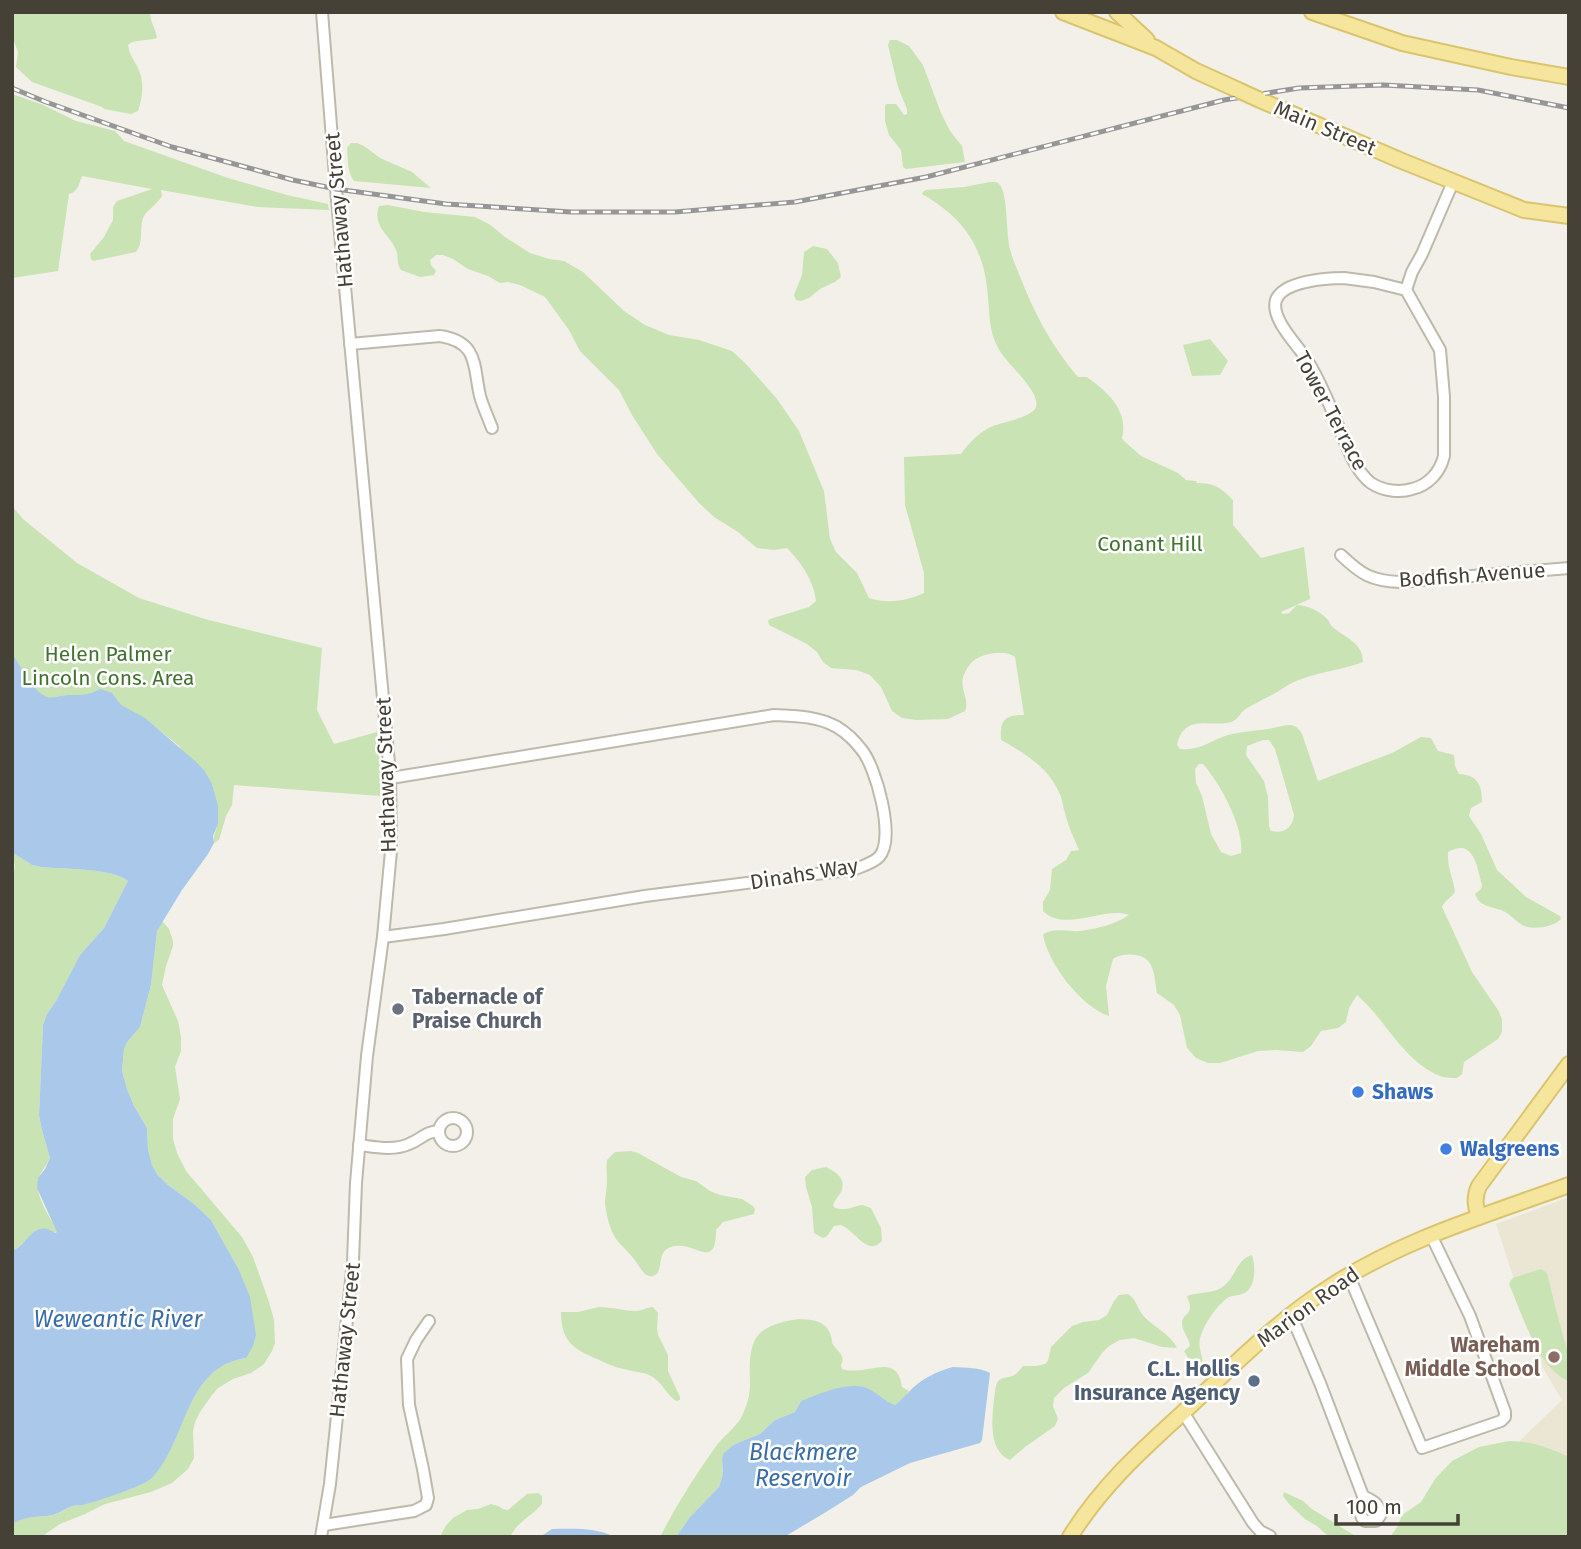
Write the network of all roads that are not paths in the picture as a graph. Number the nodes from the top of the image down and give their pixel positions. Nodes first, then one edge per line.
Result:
1 (322, 12) edge
2 (1111, 12) edge
3 (1117, 12) edge
4 (1311, 12) edge
5 (1068, 14) edge
6 (1089, 17) edge
7 (1156, 48) junction
8 (1569, 77) edge
9 (1453, 181) junction
10 (1569, 216) edge
11 (1406, 290) junction
12 (350, 344) junction
13 (492, 428) dead end
14 (1340, 555) dead end
15 (1569, 568) edge
16 (391, 778) junction
17 (383, 937) junction
18 (1569, 1064) edge
19 (439, 1131) dead end
20 (359, 1145) junction
21 (1569, 1185) edge
22 (1479, 1217) junction
23 (1431, 1235) junction
24 (1349, 1276) junction
25 (1291, 1315) junction
26 (429, 1321) dead end
27 (1183, 1412) junction
28 (1363, 1496) dead end
29 (324, 1525) junction
30 (1270, 1536) edge
31 (321, 1537) edge
32 (1070, 1537) edge

1 - 12 street, Hathaway Street
2 - 6 main road
3 - 7 main road
4 - 8 main road
5 - 6 main road, Main Street
6 - 7 main road, Main Street
7 - 9 main road, Main Street, bridge
9 - 10 main road, Main Street
9 - 11 street
11 - 11 street, Tower Terrace
12 - 13 street
12 - 16 street, Hathaway Street
14 - 15 street, Bodfish Avenue
16 - 17 street, Hathaway Street
16 - 17 street, Dinahs Way
17 - 20 street, Hathaway Street
18 - 22 main road
19 - 20 street
20 - 29 street, Hathaway Street
21 - 22 main road, Marion Road
22 - 23 main road, Marion Road
23 - 24 main road, Marion Road
23 - 24 street
24 - 25 main road, Marion Road
25 - 27 main road, Marion Road
25 - 28 street
26 - 29 street
27 - 30 street
27 - 32 main road, Marion Road
29 - 31 street, Hathaway Street

